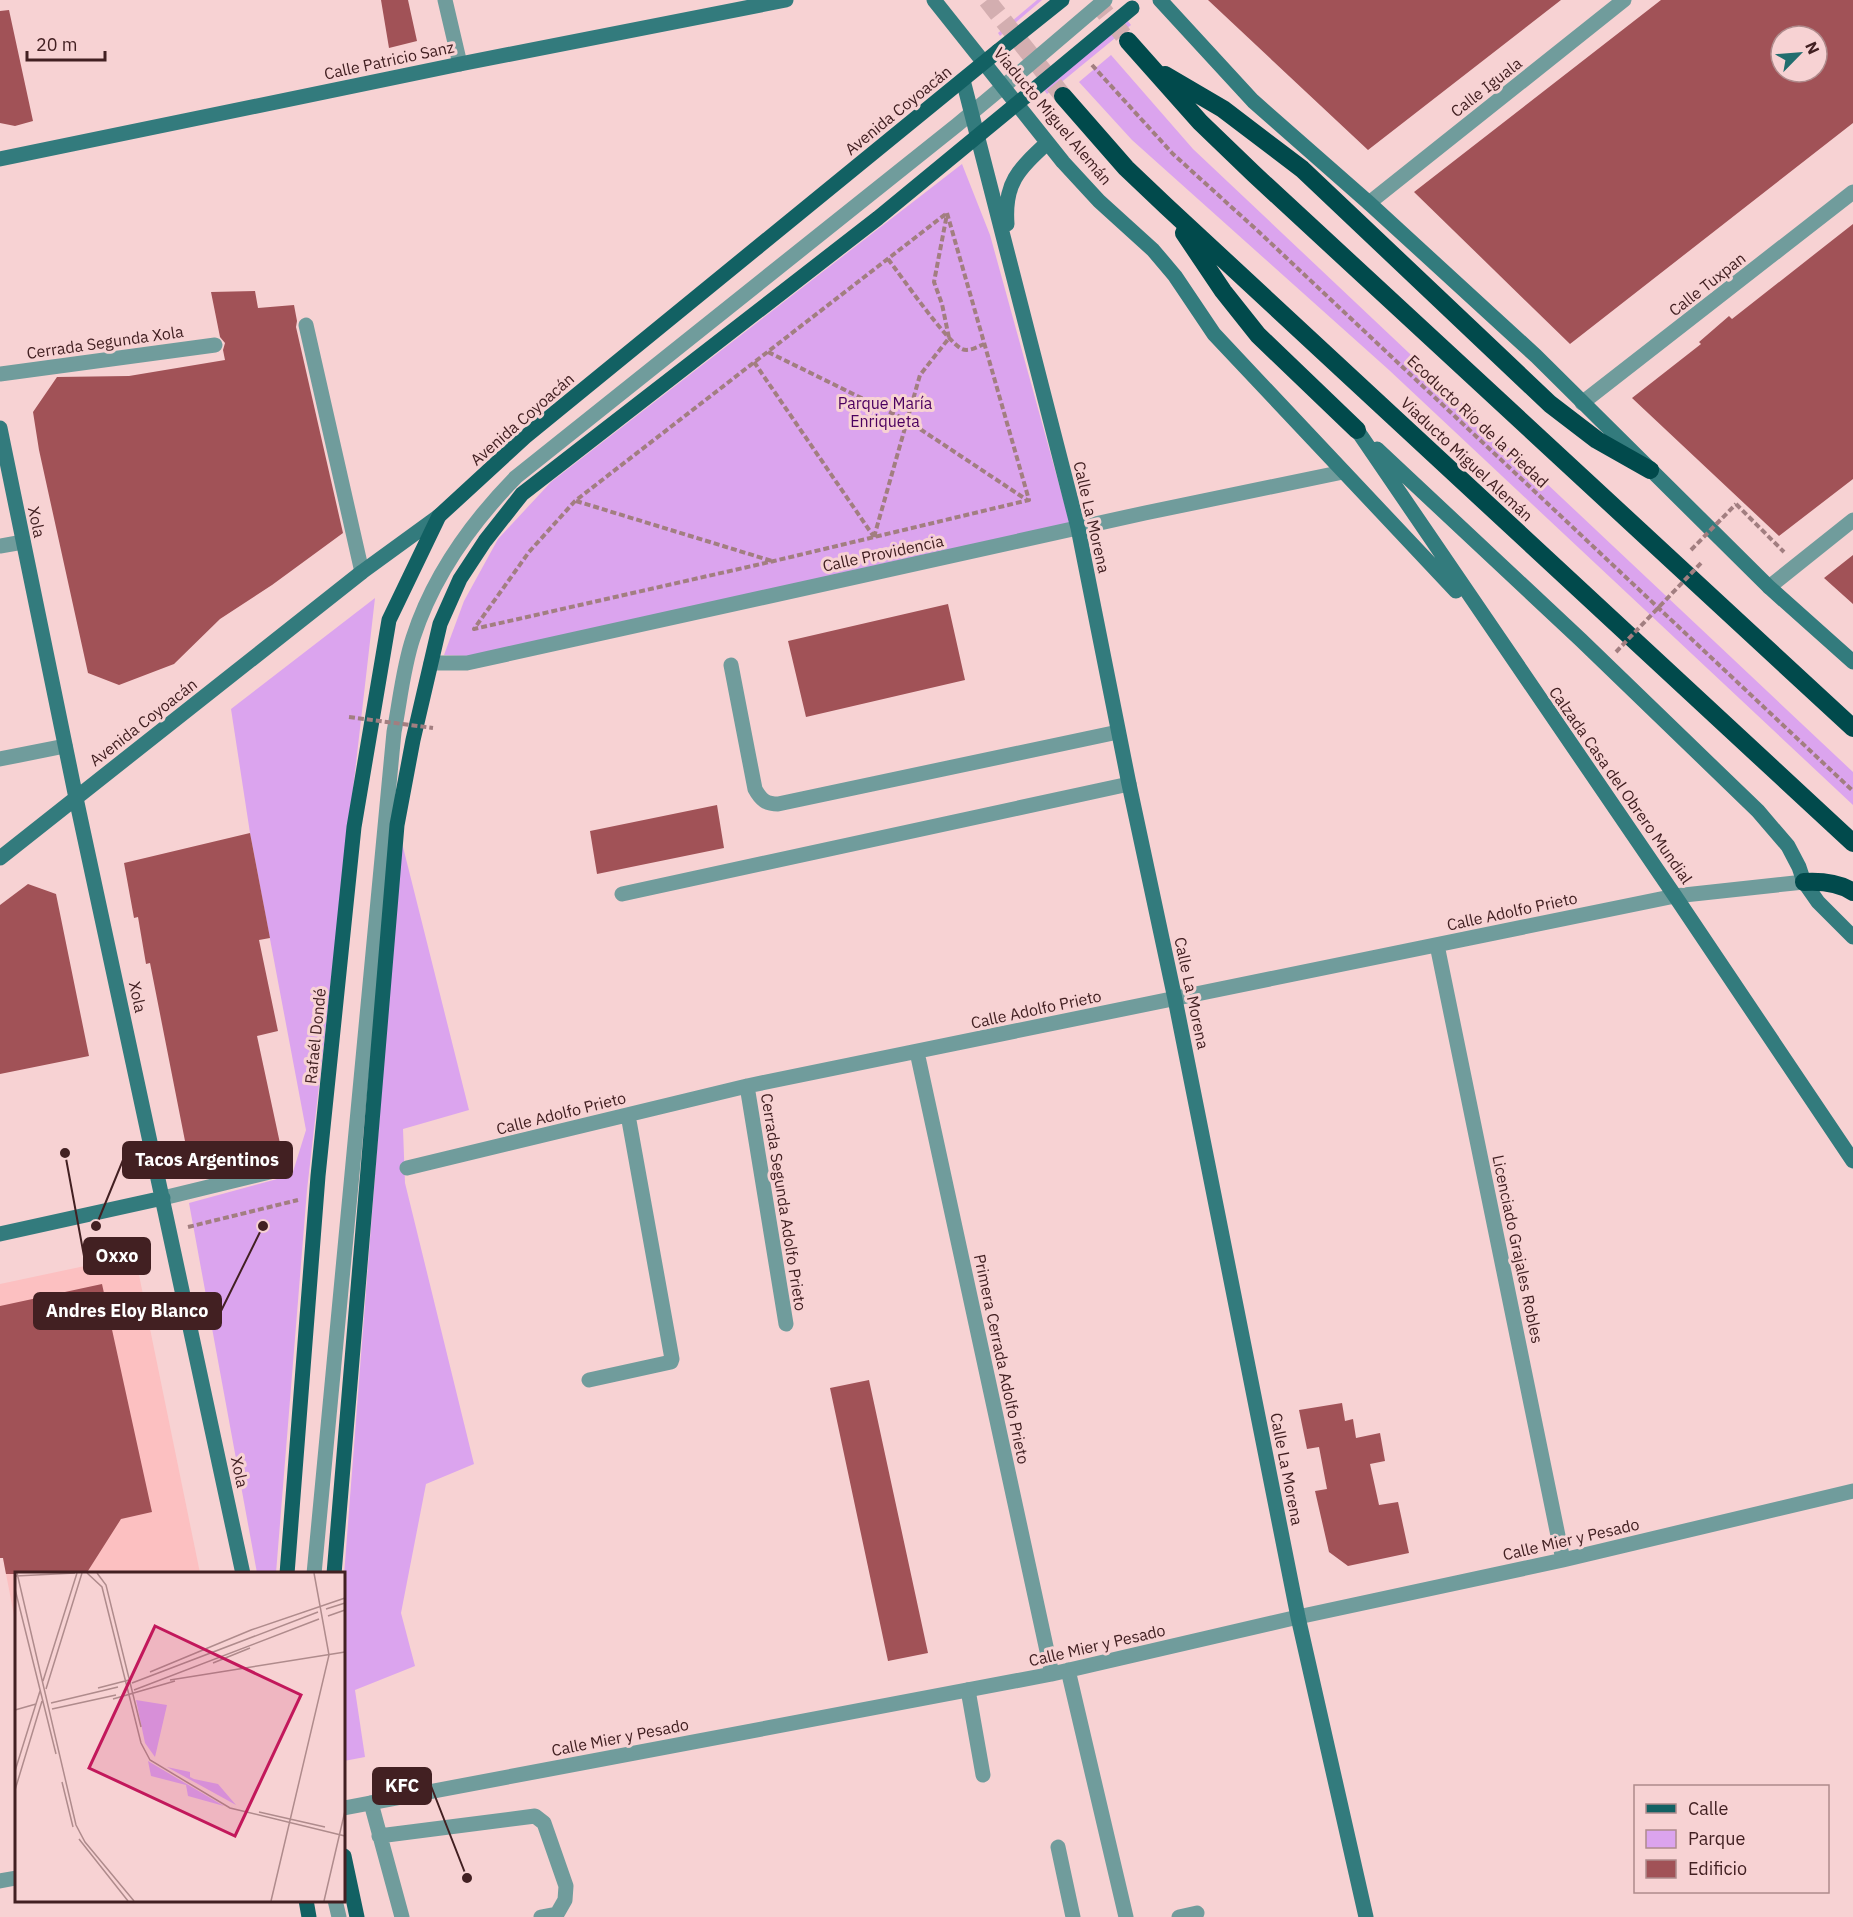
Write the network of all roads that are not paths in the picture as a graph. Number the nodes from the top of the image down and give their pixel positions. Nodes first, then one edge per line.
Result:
1 (445, 0) edge
2 (786, 0) edge
3 (934, 0) edge
4 (1062, 0) edge
5 (1105, 0) edge
6 (1160, 0) edge
7 (1624, 0) edge
8 (1137, 4) edge
9 (1128, 41) tunnel mouth
10 (984, 63) junction
11 (460, 64) junction
12 (1148, 65) junction
13 (963, 80) junction
14 (1003, 87) junction
15 (1063, 96) tunnel mouth
16 (1016, 104) junction
17 (971, 114) junction
18 (978, 137) junction
19 (1047, 143) junction
20 (0, 159) edge
21 (1853, 192) edge
22 (1369, 203) junction
23 (1166, 206) junction
24 (1009, 260) junction
25 (306, 325) dead end
26 (215, 345) dead end
27 (0, 374) edge
28 (1581, 403) junction
29 (0, 428) edge
30 (1357, 430) junction
31 (3, 455) edge
32 (1650, 470) junction
33 (1343, 472) junction
34 (439, 516) junction
35 (1853, 520) edge
36 (1078, 528) junction
37 (23, 542) junction
38 (0, 546) edge
39 (362, 572) junction
40 (1769, 587) junction
41 (1487, 623) junction
42 (1853, 662) edge
43 (431, 663) junction
44 (731, 665) dead end
45 (1853, 728) edge
46 (1119, 732) junction
47 (65, 746) junction
48 (0, 759) edge
49 (1129, 784) junction
50 (76, 798) junction
51 (1853, 843) edge
52 (0, 858) edge
53 (1804, 882) junction
54 (1853, 892) edge
55 (622, 894) dead end
56 (1675, 896) junction
57 (1853, 937) edge
58 (1437, 945) junction
59 (1175, 999) junction
60 (917, 1053) junction
61 (747, 1086) junction
62 (628, 1115) junction
63 (1853, 1161) edge
64 (408, 1168) dead end
65 (278, 1170) dead end
66 (163, 1198) junction
67 (0, 1234) edge
68 (786, 1324) dead end
69 (589, 1380) dead end
70 (1853, 1491) edge
71 (1563, 1560) junction
72 (243, 1572) edge
73 (286, 1572) edge
74 (314, 1572) edge
75 (334, 1572) edge
76 (1298, 1617) junction
77 (1068, 1670) junction
78 (1052, 1674) junction
79 (968, 1690) junction
80 (983, 1775) dead end
81 (371, 1803) junction
82 (345, 1808) edge
83 (379, 1836) junction
84 (1058, 1847) dead end
85 (345, 1861) edge
86 (15, 1878) edge
87 (0, 1881) edge
88 (306, 1902) edge
89 (335, 1902) edge
90 (1197, 1913) dead end
91 (309, 1917) edge
92 (339, 1917) edge
93 (357, 1917) edge
94 (402, 1917) edge
95 (541, 1917) edge
96 (1073, 1917) edge
97 (1126, 1917) edge
98 (1179, 1917) edge
99 (1366, 1917) edge

1 - 11 street
2 - 11 street, Calle Patricio Sanz
3 - 10 street, Viaducto Miguel Alemán
4 - 10 main road, Avenida Coyoacán, bridge
5 - 14 street, bridge
6 - 22 street
7 - 22 street, Calle Iguala
8 - 16 main road, bridge
9 - 12 highway
10 - 13 main road, Avenida Coyoacán
10 - 14 street, Viaducto Miguel Alemán
11 - 20 street, Calle Patricio Sanz
12 - 32 highway
12 - 45 highway
13 - 17 street, Calle La Morena
13 - 34 main road, Avenida Coyoacán
14 - 16 street, Viaducto Miguel Alemán
14 - 17 street
15 - 23 highway, Viaducto Miguel Alemán
16 - 18 main road
16 - 19 street, Viaducto Miguel Alemán
17 - 18 street, Calle La Morena
17 - 74 street
18 - 24 street, Calle La Morena
18 - 43 main road
19 - 24 street
19 - 33 street, Viaducto Miguel Alemán
21 - 28 street, Calle Tuxpan
22 - 28 street
23 - 30 highway
23 - 51 highway, Viaducto Miguel Alemán
24 - 36 street, Calle La Morena
25 - 39 street
26 - 27 street, Cerrada Segunda Xola
28 - 32 street
29 - 31 street, Xola
30 - 41 street, Calzada Casa del Obrero Mundial
30 - 53 street
31 - 37 street, Xola
32 - 40 street
33 - 36 street, Calle Providencia
33 - 41 street, Viaducto Miguel Alemán
34 - 39 street, Avenida Coyoacán
34 - 73 main road, Rafaél Dondé
35 - 40 street
36 - 43 street, Calle Providencia
36 - 46 street, Calle La Morena
37 - 38 street
37 - 47 street, Xola
39 - 50 street, Avenida Coyoacán
40 - 42 street
41 - 56 street, Calzada Casa del Obrero Mundial
43 - 75 main road
44 - 46 street
46 - 49 street, Calle La Morena
47 - 48 street
47 - 50 street, Xola
49 - 55 street
49 - 59 street, Calle La Morena
50 - 52 street, Avenida Coyoacán
50 - 66 street, Xola
53 - 54 highway
53 - 56 street, Calle Adolfo Prieto
53 - 57 street
56 - 58 street, Calle Adolfo Prieto
56 - 63 street, Calzada Casa del Obrero Mundial
58 - 59 street, Calle Adolfo Prieto
58 - 71 street, Licenciado Grajales Robles
59 - 60 street, Calle Adolfo Prieto
59 - 76 street, Calle La Morena
60 - 61 street, Calle Adolfo Prieto
60 - 78 street, Primera Cerrada Adolfo Prieto
61 - 62 street, Calle Adolfo Prieto
61 - 68 street, Cerrada Segunda Adolfo Prieto
62 - 64 street, Calle Adolfo Prieto
62 - 69 street
65 - 66 street
66 - 67 street
66 - 72 street, Xola
70 - 71 street, Calle Mier y Pesado
71 - 76 street, Calle Mier y Pesado
76 - 77 street, Calle Mier y Pesado
76 - 99 street, Calle La Morena
77 - 78 street, Calle Mier y Pesado
77 - 97 street
78 - 79 street, Calle Mier y Pesado
79 - 80 street
79 - 81 street, Calle Mier y Pesado
81 - 82 street, Calle Mier y Pesado
81 - 83 street
83 - 94 street
83 - 95 street
84 - 96 street
85 - 93 main road
86 - 87 street
88 - 91 main road
89 - 92 street
90 - 98 street

